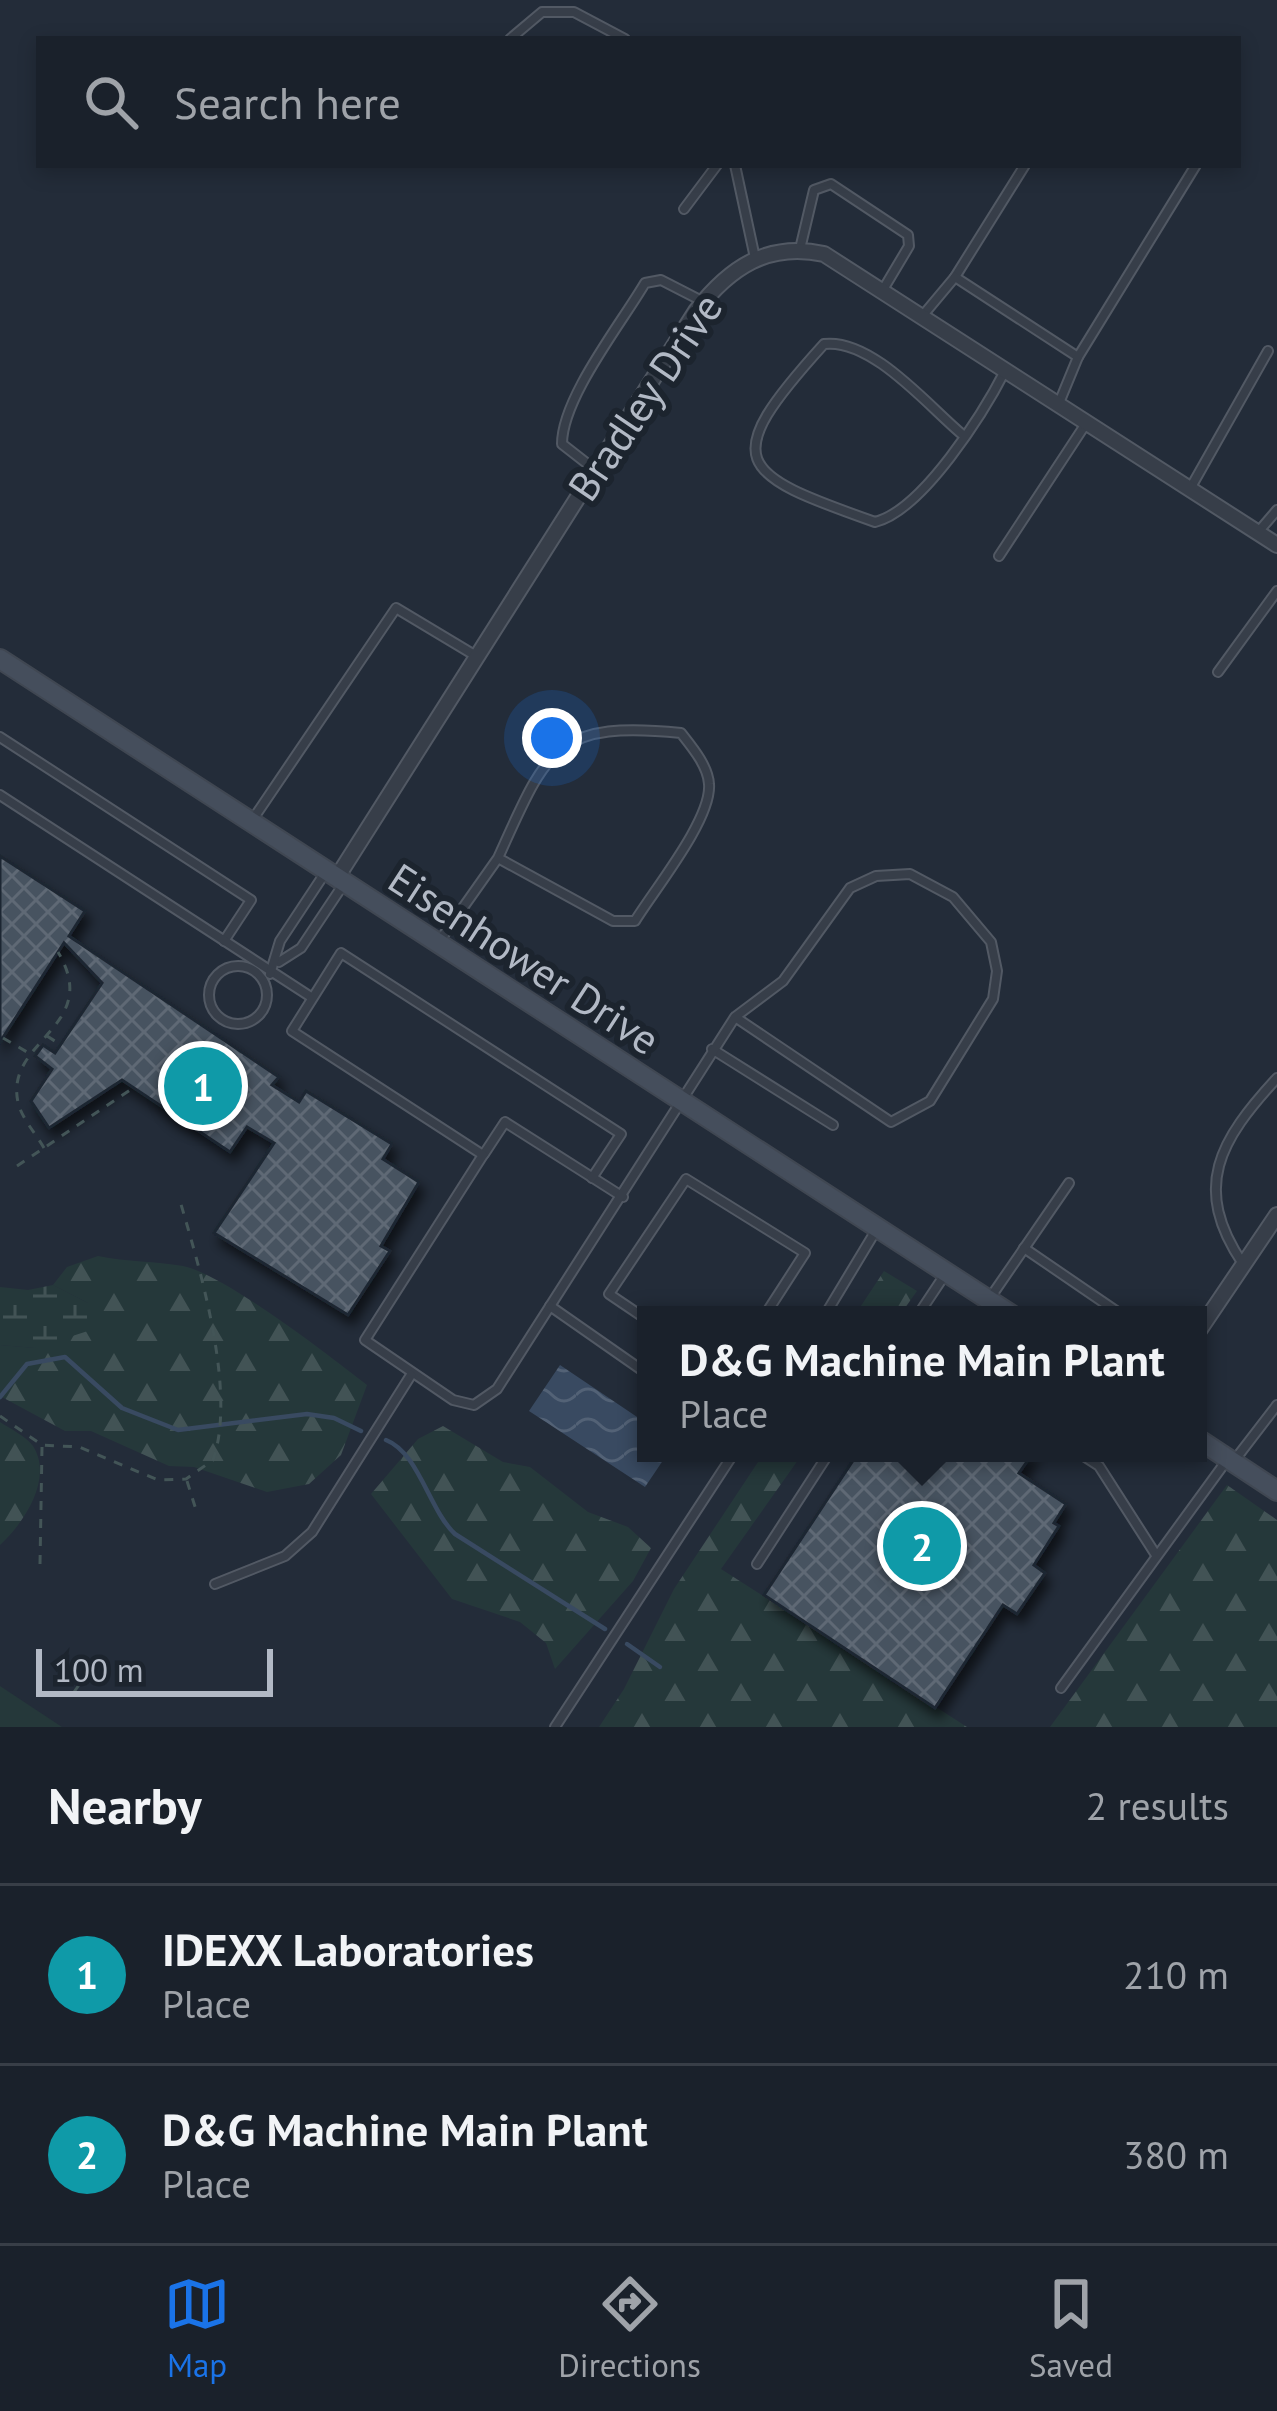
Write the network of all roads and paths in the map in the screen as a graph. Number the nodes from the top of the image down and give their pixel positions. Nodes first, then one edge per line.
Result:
1 (514, 36) edge
2 (619, 36) edge
3 (715, 168) edge
4 (736, 168) edge
5 (1023, 168) edge
6 (1194, 168) edge
7 (684, 209) dead end
8 (800, 248) junction
9 (755, 258) junction
10 (955, 277) junction
11 (884, 288) junction
12 (703, 302) junction
13 (924, 314) junction
14 (1268, 351) dead end
15 (1078, 357) junction
16 (1007, 368) junction
17 (1059, 403) junction
18 (1088, 422) junction
19 (963, 435) junction
20 (595, 470) junction
21 (1190, 489) junction
22 (1277, 510) edge
23 (1258, 532) junction
24 (1277, 545) edge
25 (999, 556) dead end
26 (1277, 591) edge
27 (476, 656) junction
28 (0, 659) edge
29 (1219, 672) dead end
30 (0, 736) edge
31 (0, 795) edge
32 (250, 823) junction
33 (498, 858) junction
34 (335, 879) junction
35 (224, 941) junction
36 (437, 944) junction
37 (58, 952) dead end
38 (275, 967) junction
39 (265, 983) junction
40 (311, 997) junction
41 (735, 1017) junction
42 (46, 1036) junction
43 (3, 1038) dead end
44 (61, 1045) dead end
45 (712, 1049) junction
46 (28, 1052) junction
47 (1277, 1078) edge
48 (134, 1088) dead end
49 (683, 1104) junction
50 (832, 1126) dead end
51 (44, 1148) junction
52 (484, 1155) junction
53 (16, 1166) dead end
54 (592, 1178) junction
55 (1069, 1183) dead end
56 (622, 1197) junction
57 (180, 1201) dead end
58 (1277, 1215) edge
59 (876, 1230) junction
60 (1024, 1248) junction
61 (1244, 1265) junction
62 (946, 1271) junction
63 (989, 1300) junction
64 (550, 1306) junction
65 (771, 1306) edge
66 (831, 1306) edge
67 (924, 1306) edge
68 (998, 1306) edge
69 (1109, 1306) edge
70 (637, 1313) edge
71 (1207, 1319) edge
72 (637, 1367) edge
73 (411, 1375) junction
74 (1277, 1405) edge
75 (0, 1416) edge
76 (42, 1445) junction
77 (1207, 1445) edge
78 (1230, 1460) junction
79 (728, 1462) edge
80 (823, 1462) edge
81 (1093, 1462) edge
82 (186, 1479) junction
83 (1277, 1491) edge
84 (197, 1513) dead end
85 (1156, 1555) junction
86 (40, 1564) dead end
87 (757, 1564) dead end
88 (215, 1584) dead end
89 (79, 1685) dead end
90 (1061, 1688) dead end
91 (74, 1692) dead end
92 (555, 1727) edge

1 - 2 lane
3 - 7 lane
4 - 9 lane
5 - 10 lane
6 - 15 lane
8 - 9 street, Bradley Drive
8 - 11 street
8 - 11 lane
9 - 12 street, Bradley Drive
10 - 13 lane
10 - 15 lane
11 - 13 street
12 - 20 street, Bradley Drive
12 - 20 lane
13 - 16 street
14 - 21 lane
15 - 17 lane
16 - 17 street
16 - 19 lane
17 - 18 street
18 - 21 street
18 - 25 lane
19 - 19 lane
20 - 27 street, Bradley Drive
21 - 23 street
22 - 23 lane
23 - 24 street
26 - 29 lane
27 - 32 lane
27 - 34 street, Bradley Drive
28 - 32 street, Eisenhower Drive
30 - 35 lane
31 - 35 lane
32 - 34 street, Eisenhower Drive
33 - 33 lane
33 - 36 lane
34 - 36 street, Eisenhower Drive
34 - 38 lane
34 - 38 lane
35 - 38 lane
36 - 49 street, Eisenhower Drive
37 - 42 path
38 - 39 lane
38 - 40 lane
39 - 39 lane
40 - 52 lane
40 - 54 lane
41 - 41 lane
41 - 45 lane
42 - 44 path
42 - 46 path
43 - 46 path
45 - 49 lane
45 - 50 lane
46 - 51 path
47 - 61 lane
48 - 51 path
49 - 56 lane
49 - 59 street, Eisenhower Drive
51 - 53 path
52 - 54 lane
52 - 73 lane
54 - 56 lane
55 - 60 lane
56 - 64 lane
57 - 82 path
58 - 61 street
59 - 62 street, Eisenhower Drive
59 - 66 lane
60 - 63 lane
60 - 69 lane
61 - 71 street
62 - 63 street, Eisenhower Drive
62 - 67 lane
63 - 68 street, Eisenhower Drive
64 - 72 lane
64 - 73 lane
65 - 70 lane
73 - 88 lane
74 - 78 lane
75 - 76 path
76 - 82 path
76 - 86 path
77 - 78 street
78 - 83 street
78 - 85 lane
79 - 92 lane
80 - 87 lane
81 - 85 lane
82 - 84 path
85 - 90 lane
89 - 91 path

